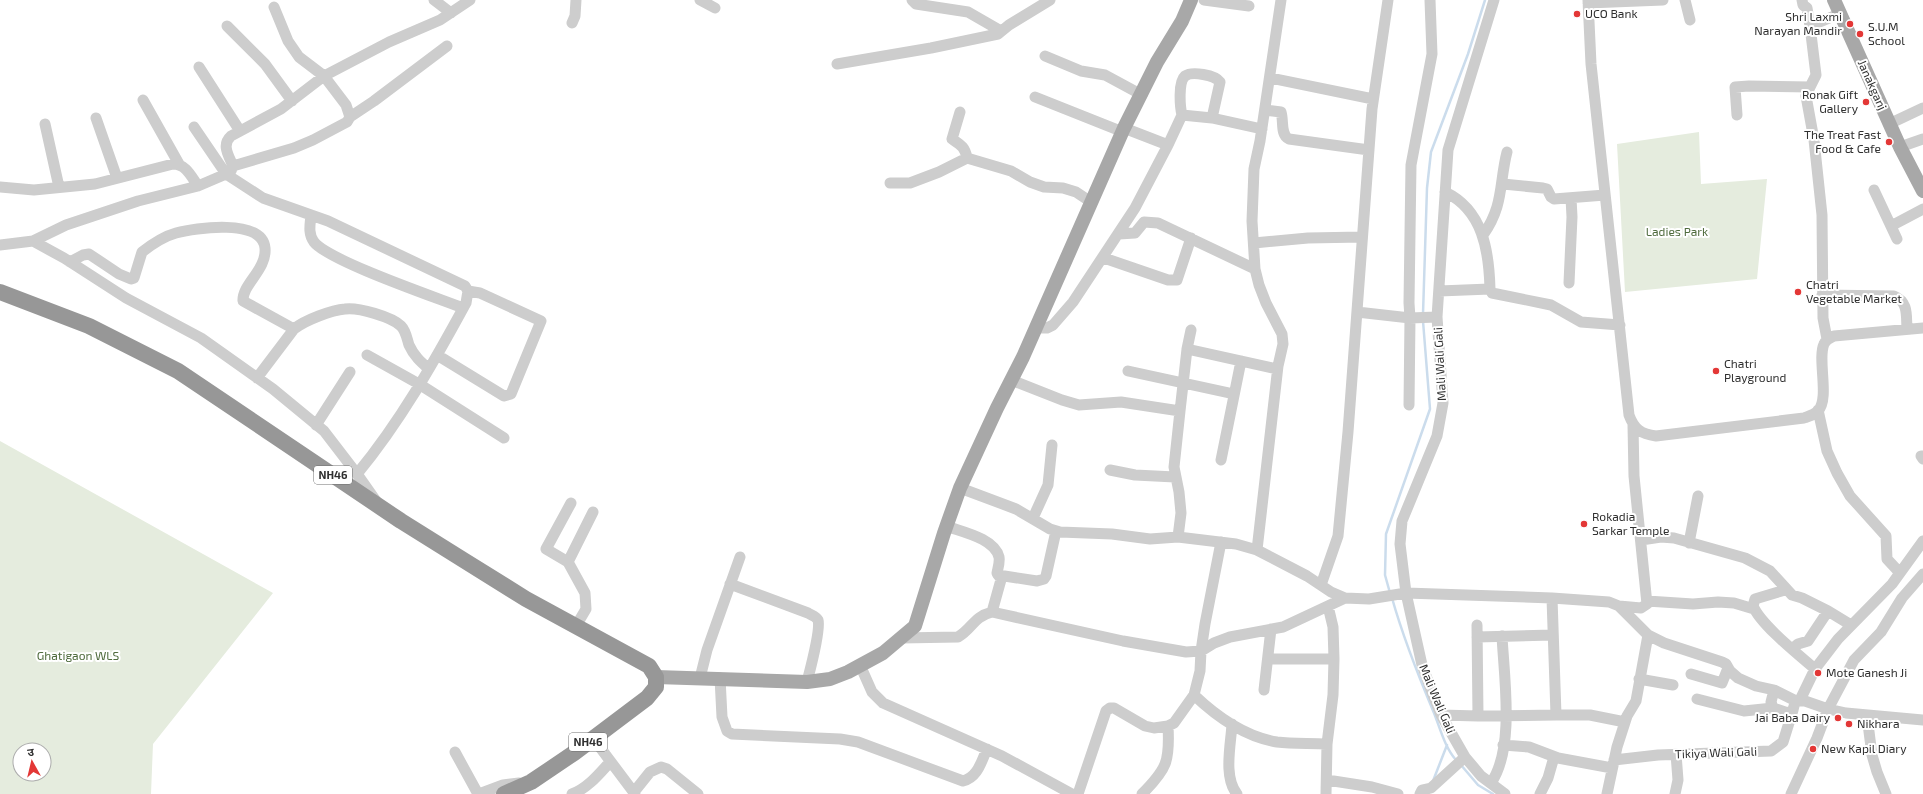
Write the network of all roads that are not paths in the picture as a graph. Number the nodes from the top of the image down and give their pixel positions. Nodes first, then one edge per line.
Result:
1 (434, 0) edge
2 (470, 0) edge
3 (576, 0) edge
4 (700, 0) edge
5 (912, 0) edge
6 (1050, 0) edge
7 (1192, 0) edge
8 (1204, 0) edge
9 (1282, 0) edge
10 (1388, 0) edge
11 (1430, 0) edge
12 (1494, 0) edge
13 (1663, 0) edge
14 (1686, 0) edge
15 (1802, 0) edge
16 (1834, 0) edge
17 (1588, 1) edge
18 (1249, 6) dead end
19 (274, 7) dead end
20 (715, 8) dead end
21 (451, 13) junction
22 (1839, 14) junction
23 (1690, 20) dead end
24 (572, 23) dead end
25 (227, 26) dead end
26 (1810, 26) junction
27 (1001, 30) junction
28 (447, 46) dead end
29 (1046, 56) dead end
30 (837, 64) dead end
31 (200, 67) dead end
32 (324, 76) junction
33 (1270, 78) junction
34 (1810, 87) junction
35 (1142, 94) junction
36 (1034, 98) dead end
37 (1373, 99) junction
38 (143, 100) dead end
39 (292, 101) junction
40 (1923, 108) edge
41 (1265, 110) junction
42 (960, 112) dead end
43 (1182, 115) junction
44 (1737, 115) dead end
45 (350, 117) junction
46 (96, 118) dead end
47 (1212, 118) junction
48 (45, 124) dead end
49 (1889, 124) junction
50 (194, 127) dead end
51 (1262, 129) junction
52 (1124, 130) junction
53 (240, 131) junction
54 (1923, 139) edge
55 (1168, 145) junction
56 (1900, 147) junction
57 (1369, 150) junction
58 (1507, 152) dead end
59 (967, 158) junction
60 (179, 164) junction
61 (230, 170) junction
62 (117, 178) junction
63 (890, 184) dead end
64 (1503, 184) junction
65 (198, 186) junction
66 (0, 187) edge
67 (59, 187) junction
68 (1874, 190) dead end
69 (1923, 191) edge
70 (1444, 192) junction
71 (1605, 195) junction
72 (1571, 198) junction
73 (1091, 202) junction
74 (1923, 209) edge
75 (312, 215) junction
76 (1891, 226) junction
77 (1119, 234) junction
78 (1483, 235) junction
79 (1362, 237) junction
80 (1191, 238) junction
81 (1897, 239) dead end
82 (33, 241) junction
83 (1254, 242) junction
84 (0, 245) edge
85 (1104, 258) junction
86 (70, 262) junction
87 (1255, 269) junction
88 (1569, 283) dead end
89 (1490, 289) junction
90 (468, 290) junction
91 (1439, 291) junction
92 (0, 292) edge
93 (1822, 295) junction
94 (463, 308) junction
95 (1357, 312) junction
96 (1423, 318) junction
97 (1620, 325) junction
98 (294, 328) junction
99 (1036, 328) junction
100 (1923, 328) edge
101 (1907, 329) junction
102 (1191, 330) dead end
103 (1827, 340) junction
104 (1187, 349) junction
105 (367, 355) dead end
106 (437, 355) junction
107 (1241, 361) junction
108 (429, 369) junction
109 (1278, 369) junction
110 (1128, 371) dead end
111 (350, 372) dead end
112 (257, 378) junction
113 (1011, 380) junction
114 (1182, 382) junction
115 (419, 384) junction
116 (1234, 394) junction
117 (1409, 406) dead end
118 (1818, 410) junction
119 (1180, 411) junction
120 (316, 425) junction
121 (1633, 426) junction
122 (504, 438) dead end
123 (1052, 446) dead end
124 (1220, 460) dead end
125 (1110, 470) dead end
126 (358, 474) junction
127 (1175, 477) junction
128 (960, 488) junction
129 (1698, 496) dead end
130 (571, 503) dead end
131 (379, 505) junction
132 (593, 512) dead end
133 (1033, 518) junction
134 (946, 526) junction
135 (1056, 531) junction
136 (1178, 537) junction
137 (1641, 540) junction
138 (1923, 541) edge
139 (1221, 542) junction
140 (1689, 543) junction
141 (1257, 550) junction
142 (740, 557) dead end
143 (568, 562) junction
144 (1900, 573) junction
145 (1923, 574) edge
146 (1002, 576) junction
147 (730, 584) junction
148 (1321, 585) junction
149 (1785, 590) junction
150 (1406, 593) junction
151 (1345, 598) junction
152 (1552, 598) junction
153 (1647, 602) junction
154 (1328, 606) junction
155 (1619, 606) junction
156 (1754, 609) junction
157 (1828, 611) junction
158 (992, 612) junction
159 (1851, 625) junction
160 (576, 626) junction
161 (1271, 629) junction
162 (1552, 635) junction
163 (1648, 635) junction
164 (1502, 636) junction
165 (901, 638) junction
166 (1792, 649) junction
167 (1201, 651) junction
168 (1268, 659) junction
169 (1334, 659) junction
170 (860, 665) junction
171 (1728, 668) junction
172 (1816, 669) junction
173 (1690, 674) dead end
174 (656, 676) junction
175 (700, 678) junction
176 (720, 678) junction
177 (1640, 679) junction
178 (807, 682) junction
179 (1673, 685) dead end
180 (1264, 690) dead end
181 (1774, 690) junction
182 (1194, 695) junction
183 (1696, 699) dead end
184 (1796, 704) junction
185 (1773, 708) junction
186 (1828, 709) junction
187 (1442, 715) junction
188 (1556, 715) junction
189 (1478, 716) junction
190 (1506, 716) junction
191 (1867, 716) junction
192 (1923, 720) edge
193 (1625, 722) junction
194 (1232, 724) junction
195 (1168, 726) junction
196 (593, 738) junction
197 (1327, 744) junction
198 (1503, 744) junction
199 (987, 749) junction
200 (455, 752) dead end
201 (1676, 754) junction
202 (1554, 756) junction
203 (1462, 759) junction
204 (610, 762) junction
205 (1613, 764) junction
206 (1326, 780) junction
207 (531, 782) junction
208 (1491, 784) junction
209 (1428, 790) edge
210 (1065, 792) edge
211 (634, 793) edge
212 (479, 794) edge
213 (504, 794) edge
214 (572, 794) edge
215 (698, 794) edge
216 (1078, 794) edge
217 (1142, 794) edge
218 (1237, 794) edge
219 (1326, 794) edge
220 (1398, 794) edge
221 (1505, 794) edge
222 (1540, 794) edge
223 (1607, 794) edge
224 (1675, 794) edge
225 (1791, 794) edge
226 (1886, 794) edge

1 - 21 street
2 - 21 street
3 - 24 street
4 - 20 street
5 - 27 street
6 - 27 street
7 - 35 main road
8 - 18 street
9 - 33 street
10 - 37 street
11 - 96 street
12 - 70 street, Mali Wali Gali
13 - 17 street
14 - 23 street
15 - 26 street
16 - 22 main road, Janakganj
17 - 71 street
19 - 32 street
21 - 32 street
22 - 26 street
22 - 49 main road, Janakganj
25 - 39 street
26 - 34 street
27 - 30 street
28 - 45 street
29 - 35 street
31 - 53 street
32 - 39 street
32 - 45 street
33 - 37 street
33 - 41 street
34 - 44 street
34 - 93 street
35 - 52 main road
36 - 52 street
37 - 57 street
38 - 60 street
39 - 53 street
40 - 49 street
41 - 51 street
41 - 57 street
42 - 59 street
43 - 47 street
43 - 47 street
43 - 55 street
45 - 61 street
46 - 62 street
47 - 51 street
48 - 67 street
49 - 56 main road, Janakganj
50 - 61 street
51 - 83 street
52 - 55 street
52 - 73 main road
53 - 61 street
54 - 56 street
55 - 77 street
56 - 69 main road, Janakganj
57 - 79 street
58 - 64 street
59 - 63 street
59 - 73 street
60 - 62 street
60 - 65 street
61 - 65 street
61 - 75 street
62 - 67 street
64 - 72 street
64 - 78 street
65 - 82 street
66 - 67 street
68 - 76 street
70 - 78 street
70 - 91 street, Mali Wali Gali
71 - 72 street
71 - 97 street
72 - 88 street
73 - 99 main road
74 - 76 street
75 - 90 street
75 - 94 street
76 - 81 street
77 - 80 street
77 - 85 street
78 - 89 street
79 - 83 street
79 - 95 street
80 - 85 street
80 - 87 street
82 - 84 street
82 - 86 street
83 - 87 street
85 - 99 street
86 - 98 street
86 - 112 street
87 - 109 street
89 - 91 street
89 - 97 street
90 - 94 street
90 - 106 street
91 - 96 street, Mali Wali Gali
92 - 131 highway, NH46
93 - 101 street
93 - 103 street
94 - 106 street
95 - 96 street
95 - 148 street
96 - 117 street
96 - 150 street, Mali Wali Gali
97 - 121 street
98 - 108 street
98 - 112 street
99 - 113 main road
100 - 101 street
101 - 103 street
102 - 104 street
103 - 118 street
104 - 107 street
104 - 114 street
105 - 115 street
106 - 108 street
107 - 109 street
107 - 116 street
108 - 115 street
109 - 141 street
110 - 114 street
111 - 120 street
112 - 120 street
113 - 119 street
113 - 128 main road
114 - 116 street
114 - 119 street
115 - 122 street
115 - 126 street
116 - 124 street
118 - 121 street
118 - 144 street
119 - 127 street
120 - 126 street
121 - 137 street
123 - 133 street
125 - 127 street
126 - 131 street
127 - 136 street
128 - 133 street
128 - 134 main road
129 - 140 street
130 - 143 street
131 - 160 highway, NH46
132 - 143 street
133 - 135 street
134 - 146 street
134 - 165 main road
135 - 136 street
135 - 146 street
136 - 139 street
137 - 140 street
137 - 153 street
138 - 144 street, Tikiya Wali Gali
139 - 141 street
139 - 167 street
140 - 149 street
141 - 148 street
142 - 147 street
143 - 160 street
144 - 159 street, Tikiya Wali Gali
145 - 186 street
146 - 158 street
147 - 175 street
147 - 178 street
148 - 151 street
149 - 156 street
149 - 157 street
150 - 151 street
150 - 152 street
150 - 187 street, Mali Wali Gali
151 - 154 street
152 - 155 street
152 - 162 street
153 - 155 street
153 - 156 street
154 - 161 street
154 - 169 street
155 - 163 street
156 - 166 street
157 - 159 street
157 - 166 street
158 - 165 street
158 - 167 street
159 - 172 street, Tikiya Wali Gali
160 - 174 highway, NH46
161 - 167 street
161 - 168 street
162 - 164 street
162 - 188 street
163 - 171 street
163 - 177 street
164 - 189 street
164 - 190 street
165 - 170 main road
166 - 172 street
167 - 182 street
168 - 169 street
168 - 180 street
169 - 197 street
170 - 178 main road
170 - 199 street
171 - 173 street
171 - 181 street
172 - 184 street, Tikiya Wali Gali
174 - 175 main road
174 - 196 highway, NH46
175 - 176 main road
176 - 178 main road
176 - 199 street
177 - 179 street
177 - 193 street
181 - 184 street
181 - 185 street
182 - 194 street
182 - 195 street
183 - 185 street
184 - 185 street
184 - 186 street
184 - 201 street, Tikiya Wali Gali
186 - 191 street
186 - 225 street
187 - 189 street
187 - 203 street, Mali Wali Gali
188 - 190 street
188 - 193 street
189 - 190 street
190 - 198 street
191 - 192 street
191 - 226 street
193 - 205 street
194 - 197 street
194 - 218 street
195 - 216 street
195 - 217 street
196 - 204 street
196 - 207 highway, NH46
197 - 206 street
198 - 202 street, Tikiya Wali Gali
198 - 208 street
199 - 210 street
200 - 212 street
201 - 205 street, Tikiya Wali Gali
201 - 224 street
202 - 205 street, Tikiya Wali Gali
202 - 222 street
203 - 208 street, Mali Wali Gali
203 - 209 street
204 - 211 street
204 - 214 street
205 - 223 street
206 - 219 street
206 - 220 street
207 - 212 street
207 - 213 highway, NH46
208 - 221 street, Mali Wali Gali
211 - 215 street

